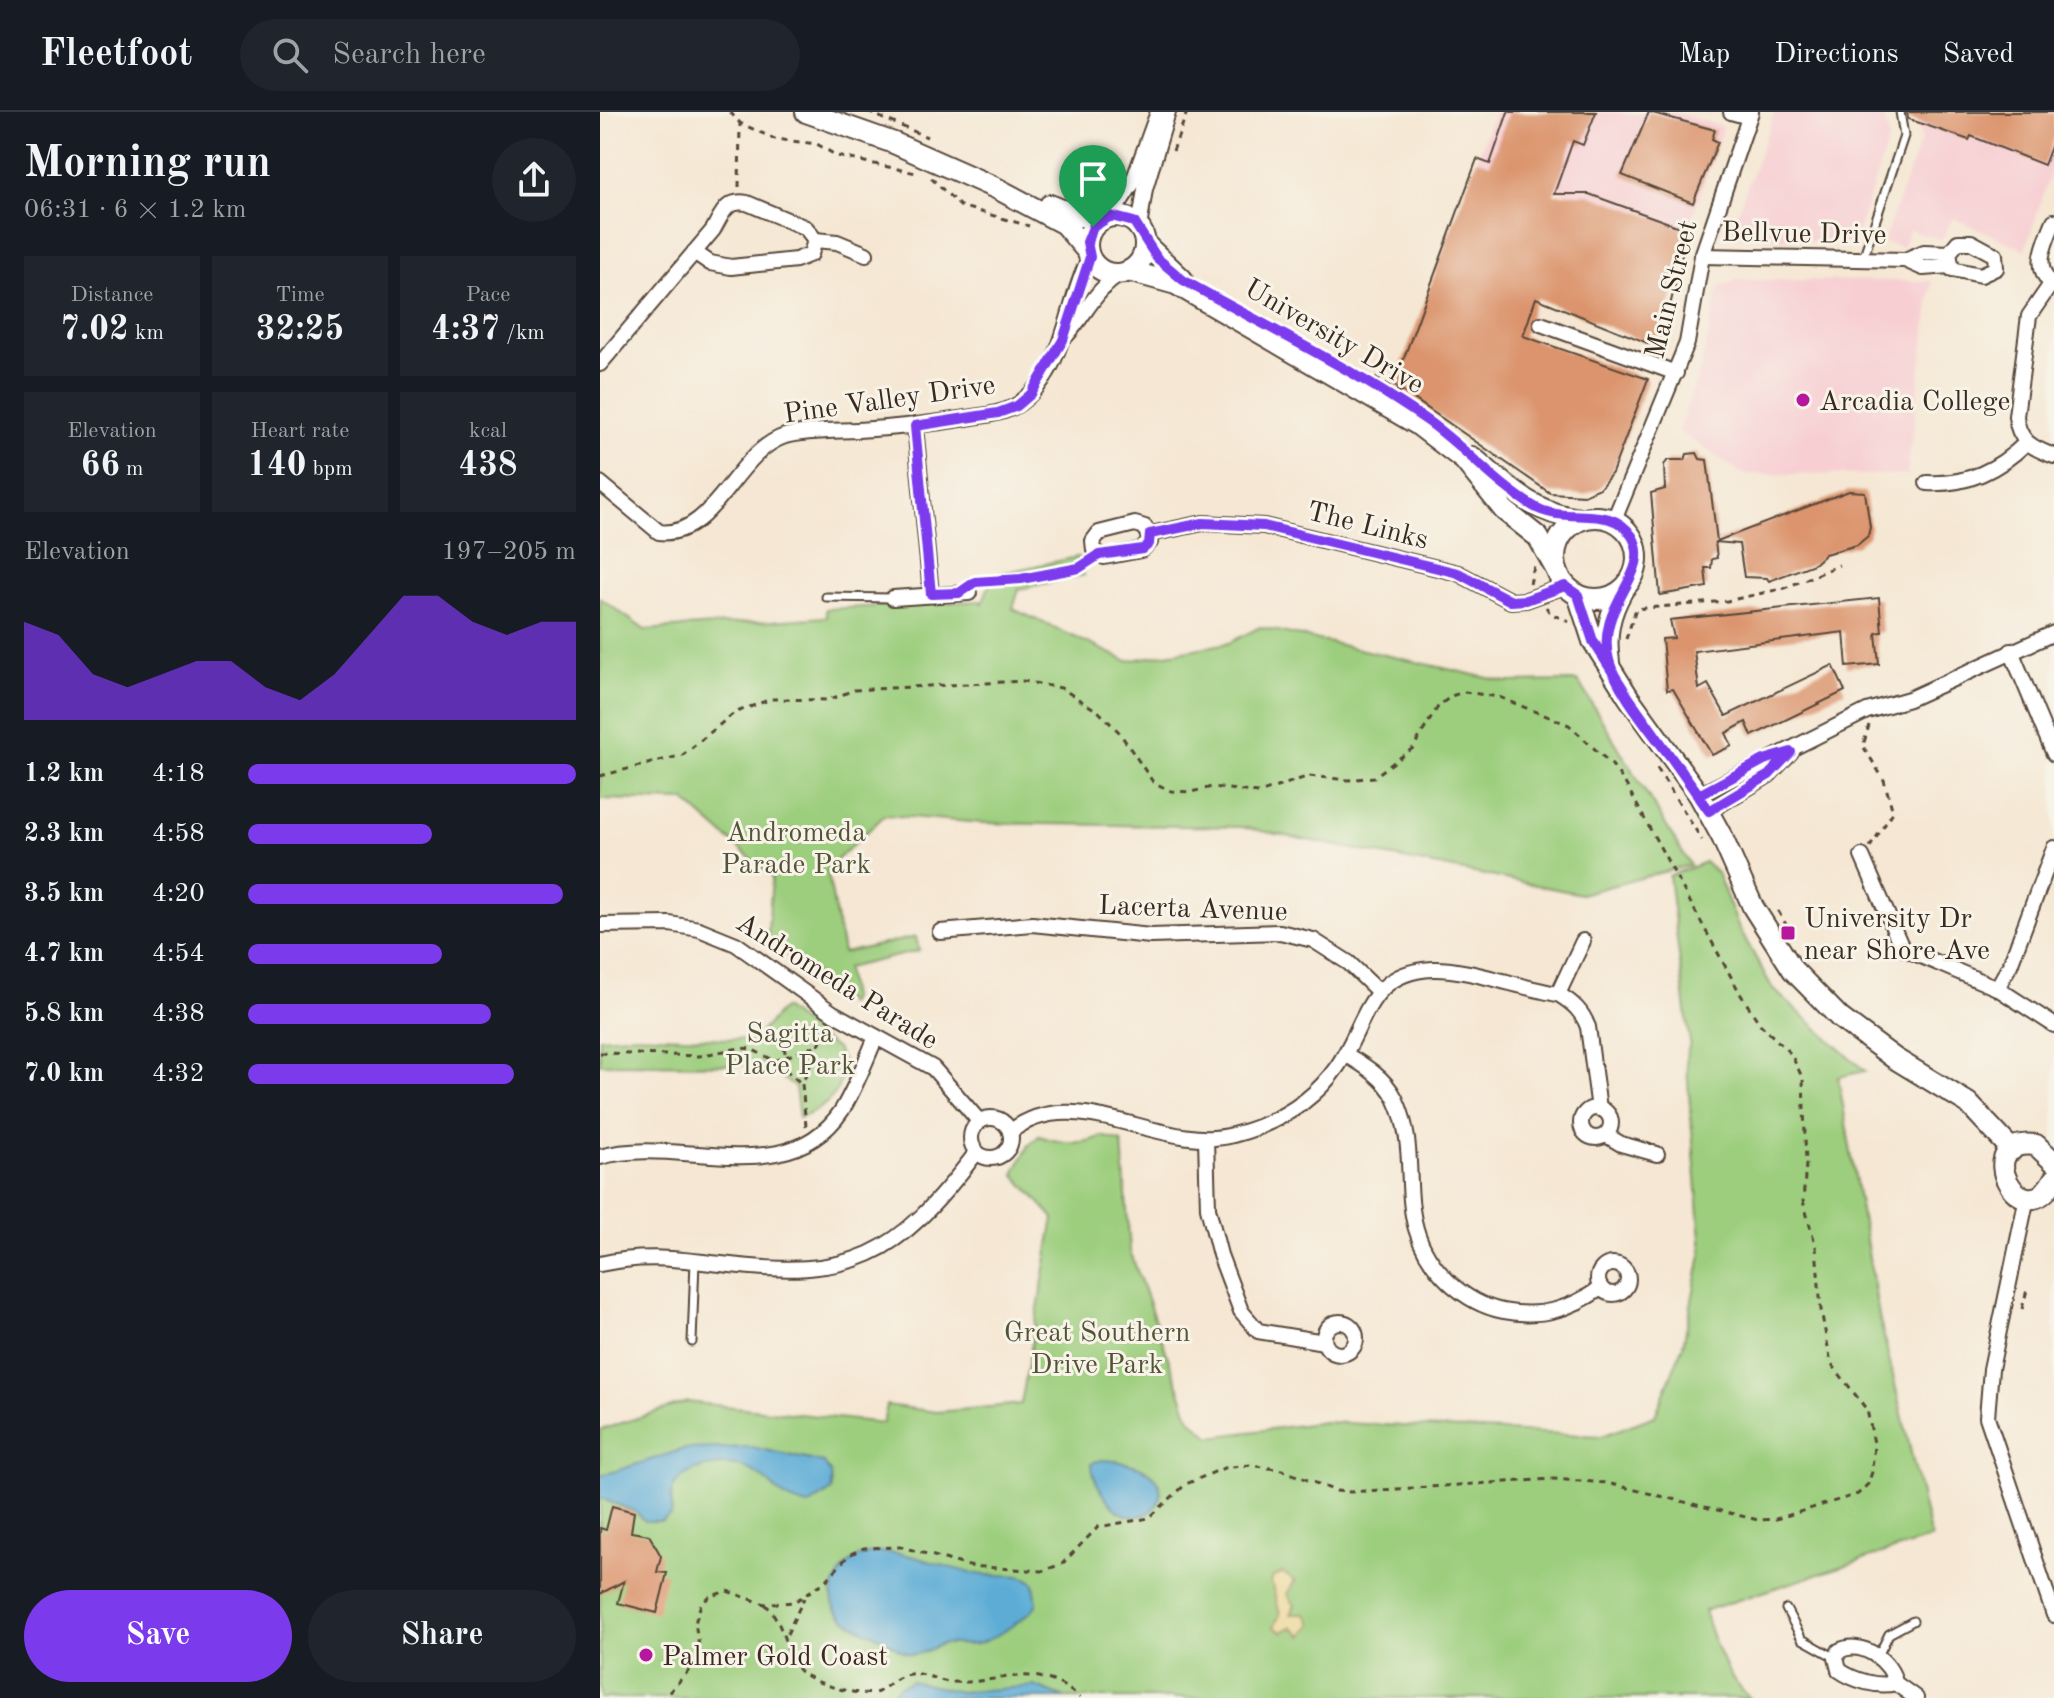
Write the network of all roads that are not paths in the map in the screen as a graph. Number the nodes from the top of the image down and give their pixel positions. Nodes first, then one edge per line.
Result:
1 (806, 112) edge
2 (837, 112) edge
3 (1158, 112) edge
4 (1168, 112) edge
5 (1731, 112) edge
6 (1900, 112) edge
7 (1750, 114) edge
8 (1109, 216) junction
9 (2054, 221) edge
10 (1142, 236) junction
11 (815, 240) junction
12 (694, 252) junction
13 (866, 254) dead end
14 (1088, 254) junction
15 (1702, 256) junction
16 (1863, 258) junction
17 (1949, 260) dead end
18 (1126, 272) junction
19 (2052, 285) edge
20 (1541, 324) dead end
21 (1063, 340) junction
22 (600, 364) edge
23 (1676, 373) junction
24 (915, 426) junction
25 (2026, 443) junction
26 (2054, 456) edge
27 (600, 483) edge
28 (1927, 483) dead end
29 (1580, 519) junction
30 (1614, 520) junction
31 (1150, 534) junction
32 (1567, 584) junction
33 (1622, 591) junction
34 (964, 593) road end
35 (931, 594) junction
36 (826, 597) dead end
37 (893, 598) joint
38 (2054, 633) edge
39 (2011, 651) junction
40 (1616, 656) junction
41 (2054, 754) edge
42 (1704, 803) junction
43 (2054, 848) edge
44 (1862, 856) road end
45 (600, 925) edge
46 (940, 932) dead end
47 (1583, 941) dead end
48 (1997, 988) junction
49 (1378, 991) junction
50 (1558, 994) junction
51 (2054, 1025) edge
52 (876, 1037) junction
53 (1345, 1054) junction
54 (1599, 1109) junction
55 (979, 1121) junction
56 (1010, 1132) junction
57 (1606, 1135) junction
58 (1206, 1139) junction
59 (2012, 1150) junction
60 (976, 1153) junction
61 (1657, 1154) dead end
62 (600, 1157) edge
63 (2054, 1162) edge
64 (2054, 1179) edge
65 (2027, 1197) junction
66 (695, 1261) junction
67 (600, 1264) edge
68 (1601, 1288) dead end
69 (692, 1342) dead end
70 (1324, 1342) dead end
71 (1786, 1609) dead end
72 (2054, 1615) edge
73 (1913, 1621) dead end
74 (1878, 1656) junction
75 (1836, 1658) junction
76 (1895, 1683) junction
77 (1916, 1698) edge

1 - 14 street
2 - 8 street
3 - 8 street
4 - 10 street
5 - 7 street
6 - 16 lane
7 - 15 street, Main Street
8 - 10 street
8 - 14 street
9 - 19 street
10 - 18 street
10 - 29 street, University Drive
11 - 12 street
11 - 12 street
11 - 13 street
12 - 22 street
14 - 18 street
14 - 21 street, Pine Valley Drive
15 - 16 street, Bellvue Drive
15 - 23 street, Main Street
16 - 17 street, Bellvue Drive
18 - 21 street, Pine Valley Drive
18 - 32 street, University Drive
19 - 25 street
20 - 23 street
21 - 24 street, Pine Valley Drive
23 - 30 street, Main Street
24 - 27 street, Pine Valley Drive
24 - 35 street
25 - 26 street
25 - 28 street
29 - 30 street
29 - 32 street
30 - 33 street
31 - 31 street, The Links
31 - 32 street, The Links
32 - 33 street
32 - 40 street, University Drive
33 - 40 street, University Drive
34 - 35 street
35 - 37 street
36 - 37 lane
38 - 39 street
39 - 41 street
39 - 42 street
40 - 42 street, University Drive
42 - 59 street, University Drive
43 - 48 street
44 - 48 street
45 - 52 street, Andromeda Parade
46 - 49 street, Lacerta Avenue
47 - 50 street
48 - 51 street
49 - 50 street
49 - 53 street
50 - 54 street
52 - 55 street, Andromeda Parade
52 - 62 street
53 - 58 street
53 - 68 street
54 - 57 street
54 - 57 street
55 - 56 street
55 - 60 street
56 - 58 street
56 - 60 street
57 - 61 street
58 - 70 street
59 - 63 street
59 - 65 street
60 - 66 street
64 - 65 street
65 - 72 street
66 - 67 street
66 - 69 lane
71 - 75 lane
73 - 74 lane
74 - 75 street
74 - 76 street
75 - 76 street
76 - 77 street

